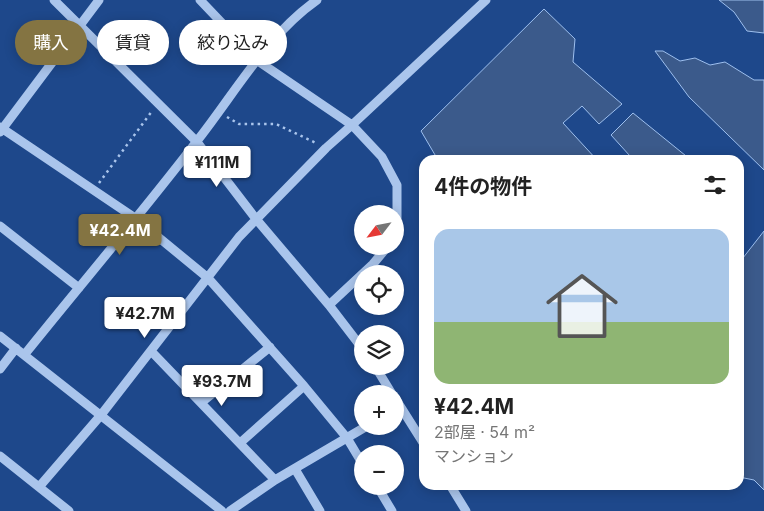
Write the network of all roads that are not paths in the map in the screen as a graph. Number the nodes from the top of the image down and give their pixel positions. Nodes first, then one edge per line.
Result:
1 (54, 0) edge
2 (99, 0) edge
3 (200, 0) edge
4 (318, 0) edge
5 (486, 0) edge
6 (74, 20) edge
7 (83, 20) edge
8 (219, 20) edge
9 (287, 25) edge
10 (87, 33) edge
11 (49, 65) edge
12 (255, 65) edge
13 (264, 65) edge
14 (352, 125) junction
15 (1, 129) edge
16 (197, 142) junction
17 (397, 205) edge
18 (135, 218) junction
19 (256, 219) junction
20 (0, 226) edge
21 (380, 255) edge
22 (208, 278) junction
23 (79, 288) junction
24 (330, 305) junction
25 (0, 336) edge
26 (354, 337) edge
27 (16, 348) junction
28 (270, 348) junction
29 (152, 351) junction
30 (25, 354) junction
31 (0, 369) edge
32 (304, 386) junction
33 (202, 402) junction
34 (101, 415) junction
35 (404, 415) edge
36 (354, 434) edge
37 (419, 437) edge
38 (347, 438) junction
39 (240, 443) junction
40 (354, 450) edge
41 (0, 456) edge
42 (295, 469) junction
43 (275, 480) junction
44 (39, 487) junction
45 (453, 490) edge
46 (382, 495) edge
47 (68, 511) edge
48 (222, 511) edge
49 (230, 511) edge
50 (320, 511) edge
51 (392, 511) edge
52 (466, 511) edge

1 - 6 street
2 - 7 street
3 - 8 street
4 - 9 street
5 - 14 street
10 - 16 street
11 - 15 street
12 - 16 street
13 - 14 street
14 - 17 street
14 - 19 street
15 - 18 street
16 - 18 street
16 - 19 street
18 - 22 street
18 - 23 street
19 - 22 street
19 - 24 street
20 - 23 street
21 - 24 street
22 - 28 street
22 - 29 street
23 - 30 street
24 - 26 street
25 - 27 street
27 - 30 street
27 - 31 street
28 - 32 street
28 - 33 street
29 - 33 street
29 - 34 street
30 - 34 street
32 - 38 street
32 - 39 street
33 - 39 street
34 - 44 street
34 - 48 street
35 - 37 street
36 - 38 street
38 - 40 street
38 - 42 street
39 - 43 street
41 - 44 street
42 - 43 street
42 - 50 street
43 - 49 street
44 - 47 street
45 - 52 street
46 - 51 street

